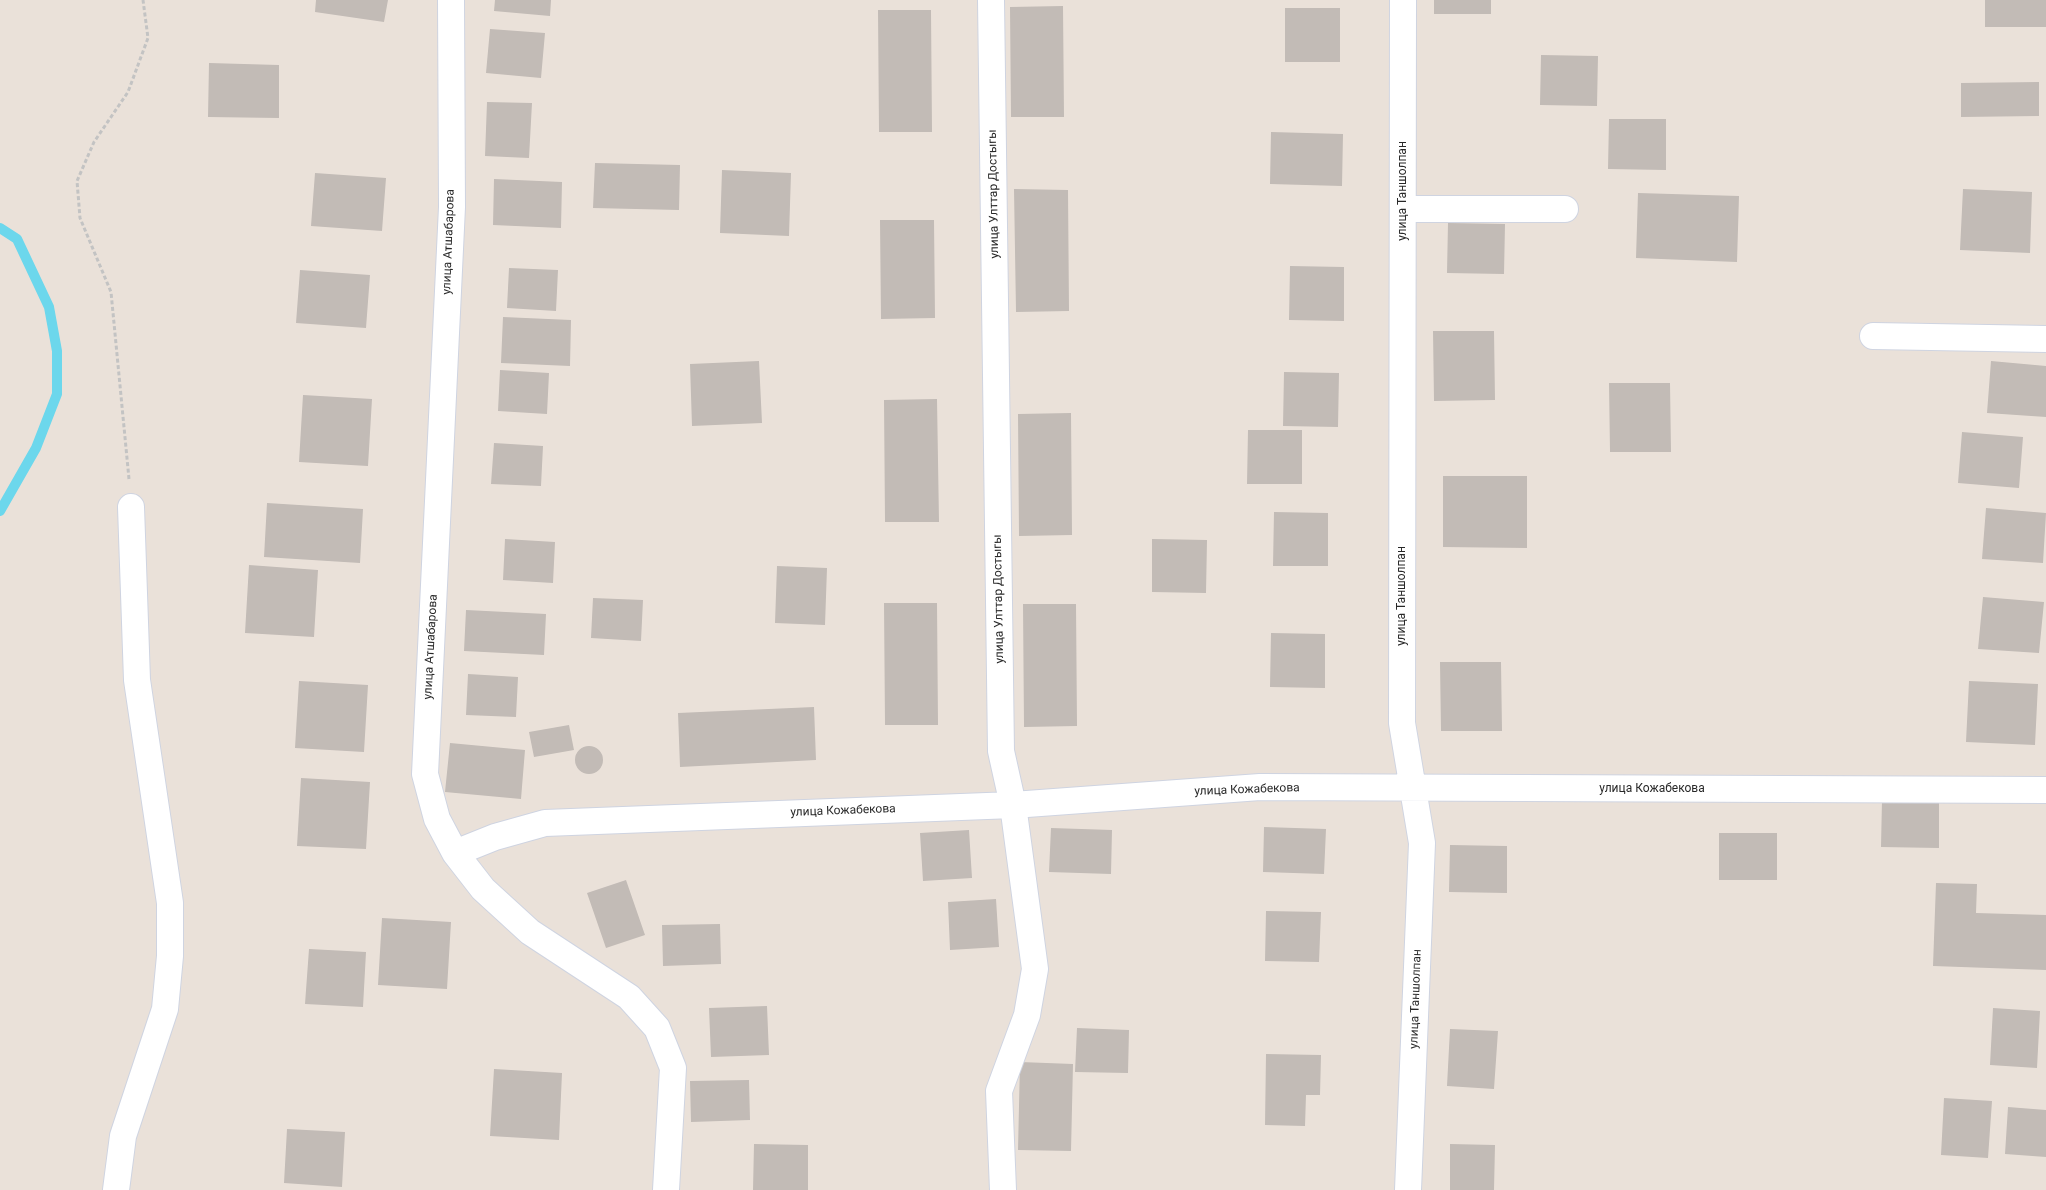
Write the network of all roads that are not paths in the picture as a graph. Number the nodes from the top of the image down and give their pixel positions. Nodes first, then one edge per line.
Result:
1 (451, 0) edge
2 (991, 0) edge
3 (1403, 0) edge
4 (1403, 209) junction
5 (1565, 209) dead end
6 (1873, 336) dead end
7 (2046, 339) edge
8 (131, 507) road end
9 (1413, 789) junction
10 (2046, 790) edge
11 (1013, 805) junction
12 (455, 853) junction
13 (116, 1190) edge
14 (666, 1190) edge
15 (1003, 1190) edge
16 (1408, 1190) edge

1 - 12 street, улица Атшабарова
2 - 11 street, улица Улттар Достыгы
3 - 4 street, улица Таншолпан
4 - 5 street
4 - 9 street, улица Таншолпан
6 - 7 street
8 - 13 street
9 - 10 street, улица Кожабекова
9 - 11 street, улица Кожабекова
9 - 16 street, улица Таншолпан
11 - 12 street, улица Кожабекова
11 - 15 street, улица Улттар Достыгы
12 - 14 street, улица Атшабарова

